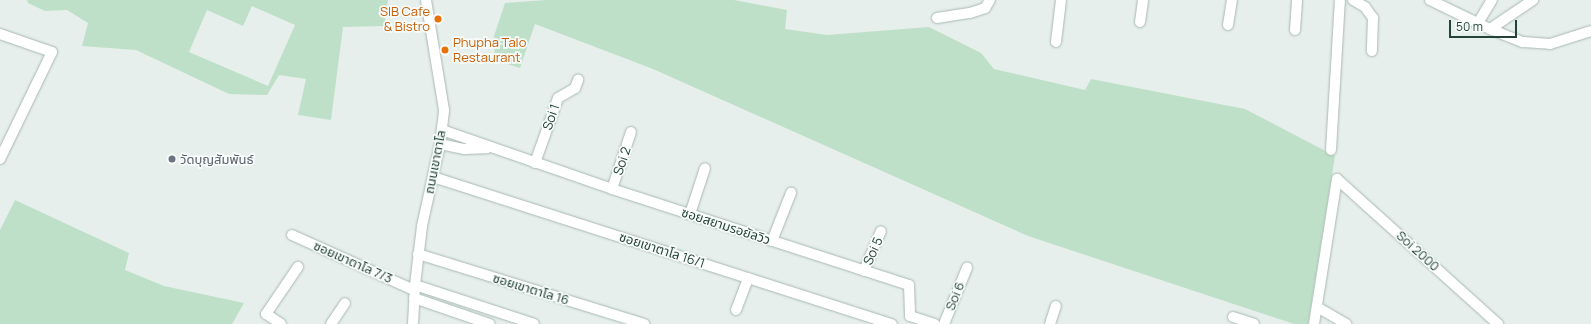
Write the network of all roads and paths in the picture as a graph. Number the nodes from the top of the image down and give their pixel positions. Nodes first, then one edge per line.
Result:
1 (426, 0) edge
2 (990, 0) edge
3 (1061, 0) edge
4 (1143, 0) edge
5 (1232, 0) edge
6 (1297, 0) edge
7 (1340, 0) edge
8 (1353, 0) edge
9 (1430, 0) edge
10 (1492, 0) edge
11 (1533, 0) edge
12 (937, 18) dead end
13 (1140, 22) dead end
14 (1478, 23) junction
15 (1228, 25) dead end
16 (1490, 29) junction
17 (1294, 30) dead end
18 (1591, 31) edge
19 (0, 34) edge
20 (1056, 42) dead end
21 (1372, 51) dead end
22 (578, 80) dead end
23 (442, 130) junction
24 (631, 132) dead end
25 (440, 144) junction
26 (489, 148) junction
27 (1331, 150) dead end
28 (0, 159) edge
29 (535, 163) junction
30 (705, 168) dead end
31 (433, 176) junction
32 (612, 189) junction
33 (791, 193) dead end
34 (690, 214) junction
35 (881, 232) dead end
36 (292, 235) dead end
37 (772, 241) junction
38 (418, 254) junction
39 (298, 267) dead end
40 (967, 268) dead end
41 (864, 271) junction
42 (748, 278) junction
43 (414, 291) junction
44 (345, 303) dead end
45 (1056, 306) dead end
46 (1317, 307) junction
47 (736, 310) dead end
48 (1233, 316) dead end
49 (281, 324) edge
50 (331, 324) edge
51 (414, 324) edge
52 (490, 324) edge
53 (534, 324) edge
54 (644, 324) edge
55 (892, 324) edge
56 (935, 324) edge
57 (944, 324) edge
58 (1050, 324) edge
59 (1254, 324) edge
60 (1314, 324) edge
61 (1348, 324) edge
62 (1498, 324) edge

1 - 23 street, ถนนเขาตาโล
2 - 12 street
3 - 20 street
4 - 13 street
5 - 15 street
6 - 17 street
7 - 27 street
8 - 21 street
9 - 14 street
10 - 14 street
11 - 16 street
14 - 16 street
16 - 18 street
19 - 28 street
22 - 29 street, Soi 1
23 - 25 street, ถนนเขาตาโล
23 - 26 street
24 - 32 street, Soi 2
25 - 26 street
25 - 31 street, ถนนเขาตาโล
26 - 29 street, ซอยสยามรอยัลวิว
29 - 32 street, ซอยสยามรอยัลวิว
30 - 34 street
31 - 38 street, ถนนเขาตาโล
31 - 42 street, ซอยเขาตาโล 16/1
32 - 34 street, ซอยสยามรอยัลวิว
33 - 37 street
34 - 37 street, ซอยสยามรอยัลวิว
35 - 41 street, Soi 5
36 - 43 street, ซอยเขาตาโล 7/3
37 - 41 street, ซอยสยามรอยัลวิว
38 - 43 street, ถนนเขาตาโล
38 - 54 street, ซอยเขาตาโล 16
39 - 49 street
40 - 57 street, Soi 6
41 - 56 street, ซอยสยามรอยัลวิว
42 - 47 street
42 - 55 street, ซอยเขาตาโล 16/1
43 - 51 street, ถนนเขาตาโล
43 - 52 street
43 - 53 street
44 - 50 street
45 - 58 street
46 - 60 street
46 - 61 street
46 - 62 street, Soi 2000
48 - 59 street

